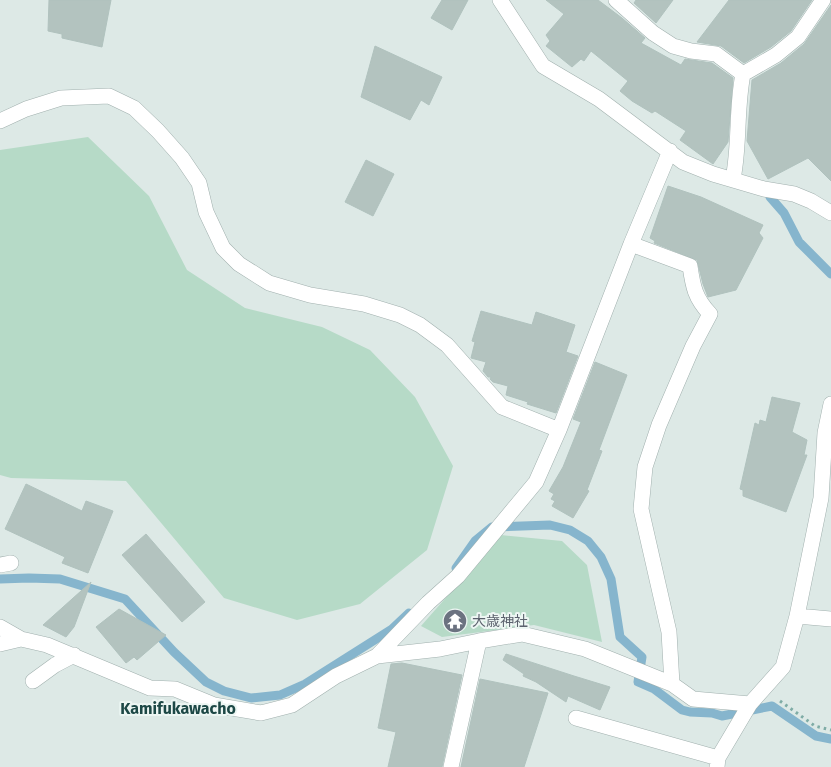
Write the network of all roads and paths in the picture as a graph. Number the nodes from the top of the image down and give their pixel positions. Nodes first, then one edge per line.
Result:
1 (500, 0) edge
2 (616, 0) edge
3 (823, 0) edge
4 (743, 74) junction
5 (0, 121) edge
6 (670, 151) junction
7 (733, 179) junction
8 (831, 214) edge
9 (631, 244) junction
10 (831, 404) edge
11 (559, 430) junction
12 (797, 616) junction
13 (831, 619) edge
14 (0, 627) edge
15 (21, 639) junction
16 (479, 641) junction
17 (0, 644) edge
18 (74, 656) junction
19 (377, 656) junction
20 (33, 681) dead end
21 (672, 684) junction
22 (763, 690) junction
23 (750, 704) junction
24 (576, 718) dead end
25 (831, 730) edge
26 (718, 763) edge
27 (451, 767) edge

1 - 6 street
2 - 4 street
3 - 4 street
4 - 7 street
5 - 11 street
6 - 7 street
6 - 9 street
7 - 8 street
9 - 11 street
9 - 21 street
10 - 12 street
11 - 19 street
12 - 13 street
12 - 22 street
14 - 15 street
15 - 17 street
15 - 18 street
16 - 19 street
16 - 21 street
16 - 27 street
18 - 19 street
18 - 20 street
21 - 23 street
22 - 23 street
22 - 25 path
23 - 26 street
24 - 26 street

